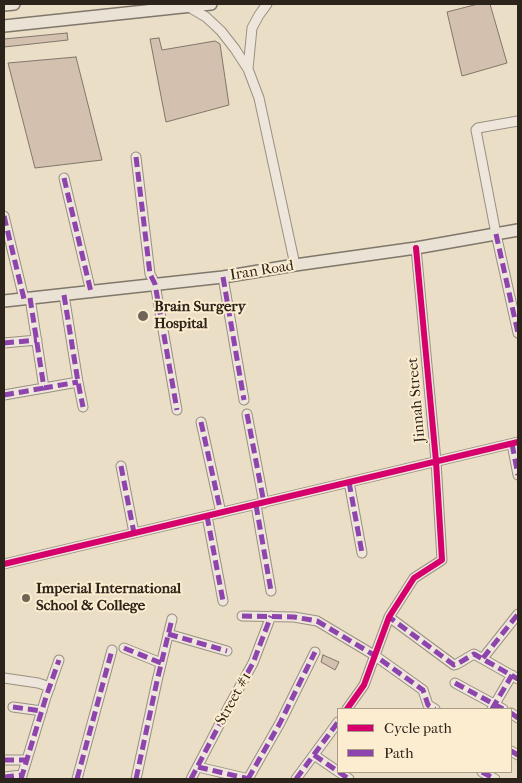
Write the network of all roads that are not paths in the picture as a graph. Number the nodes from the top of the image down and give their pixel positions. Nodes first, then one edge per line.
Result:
1 (14, 4) edge
2 (211, 4) edge
3 (267, 4) edge
4 (4, 5) edge
5 (189, 7) junction
6 (4, 26) edge
7 (248, 69) junction
8 (518, 121) edge
9 (136, 157) dead end
10 (64, 178) dead end
11 (4, 216) edge
12 (518, 230) edge
13 (496, 234) junction
14 (416, 248) junction
15 (295, 265) junction
16 (222, 277) junction
17 (155, 284) junction
18 (91, 292) junction
19 (64, 295) junction
20 (27, 298) junction
21 (4, 301) edge
22 (518, 333) edge
23 (36, 340) junction
24 (4, 343) edge
25 (78, 382) junction
26 (44, 388) junction
27 (4, 395) edge
28 (244, 400) dead end
29 (83, 407) dead end
30 (177, 410) dead end
31 (247, 414) dead end
32 (201, 422) dead end
33 (515, 443) edge
34 (436, 461) junction
35 (121, 466) dead end
36 (518, 475) edge
37 (349, 482) junction
38 (260, 504) junction
39 (221, 513) junction
40 (207, 516) junction
41 (134, 533) junction
42 (362, 553) dead end
43 (4, 564) edge
44 (271, 592) dead end
45 (223, 601) dead end
46 (242, 616) dead end
47 (271, 616) junction
48 (389, 618) junction
49 (172, 619) dead end
50 (517, 619) edge
51 (168, 634) junction
52 (124, 648) dead end
53 (112, 650) dead end
54 (228, 651) dead end
55 (315, 652) dead end
56 (374, 655) junction
57 (483, 658) junction
58 (59, 660) dead end
59 (161, 663) junction
60 (515, 677) edge
61 (4, 678) edge
62 (454, 683) dead end
63 (50, 687) junction
64 (13, 708) dead end
65 (348, 708) edge
66 (429, 708) edge
67 (497, 708) edge
68 (42, 711) junction
69 (337, 724) edge
70 (314, 755) junction
71 (4, 760) edge
72 (26, 760) junction
73 (198, 767) junction
74 (337, 771) edge
75 (484, 773) edge
76 (4, 777) edge
77 (21, 777) edge
78 (77, 779) edge
79 (136, 779) edge
80 (191, 779) edge
81 (249, 779) edge
82 (296, 779) edge
83 (495, 779) edge

1 - 4 main road
2 - 5 main road
3 - 7 street
5 - 6 main road
5 - 7 street
7 - 15 street
8 - 13 street
9 - 17 street
10 - 18 street
11 - 20 street
12 - 13 main road, Iran Road
13 - 14 main road, Iran Road
13 - 22 street
14 - 15 main road, Iran Road
14 - 34 street, Jinnah Street
15 - 16 main road, Iran Road
16 - 17 main road, Iran Road
16 - 28 street
17 - 18 main road, Iran Road
17 - 30 street
18 - 19 main road, Iran Road
19 - 20 main road, Iran Road
19 - 25 street
20 - 21 main road, Iran Road
20 - 23 street
23 - 24 street
23 - 26 street
25 - 26 street
25 - 29 street
26 - 27 street
31 - 38 street
32 - 39 street
33 - 34 street
33 - 36 street
34 - 37 street
34 - 48 street, Jinnah Street
35 - 41 street
37 - 38 street
37 - 42 street
38 - 39 street
38 - 44 street
39 - 40 street
40 - 41 street
40 - 45 street
41 - 43 street
46 - 47 street
47 - 56 street
47 - 73 street, Street #1
48 - 56 street
48 - 57 street
49 - 51 street
50 - 57 street
51 - 54 street
51 - 59 street
52 - 59 street
53 - 78 street
55 - 81 street
56 - 65 street
56 - 66 street
57 - 60 street
58 - 63 street
59 - 79 street
60 - 67 street
61 - 63 street
62 - 67 street
63 - 68 street
64 - 68 street
68 - 72 street
69 - 70 street
70 - 74 street
70 - 82 street
71 - 72 street
72 - 77 street
73 - 80 street, Street #1
73 - 81 street
75 - 83 street
76 - 77 street

